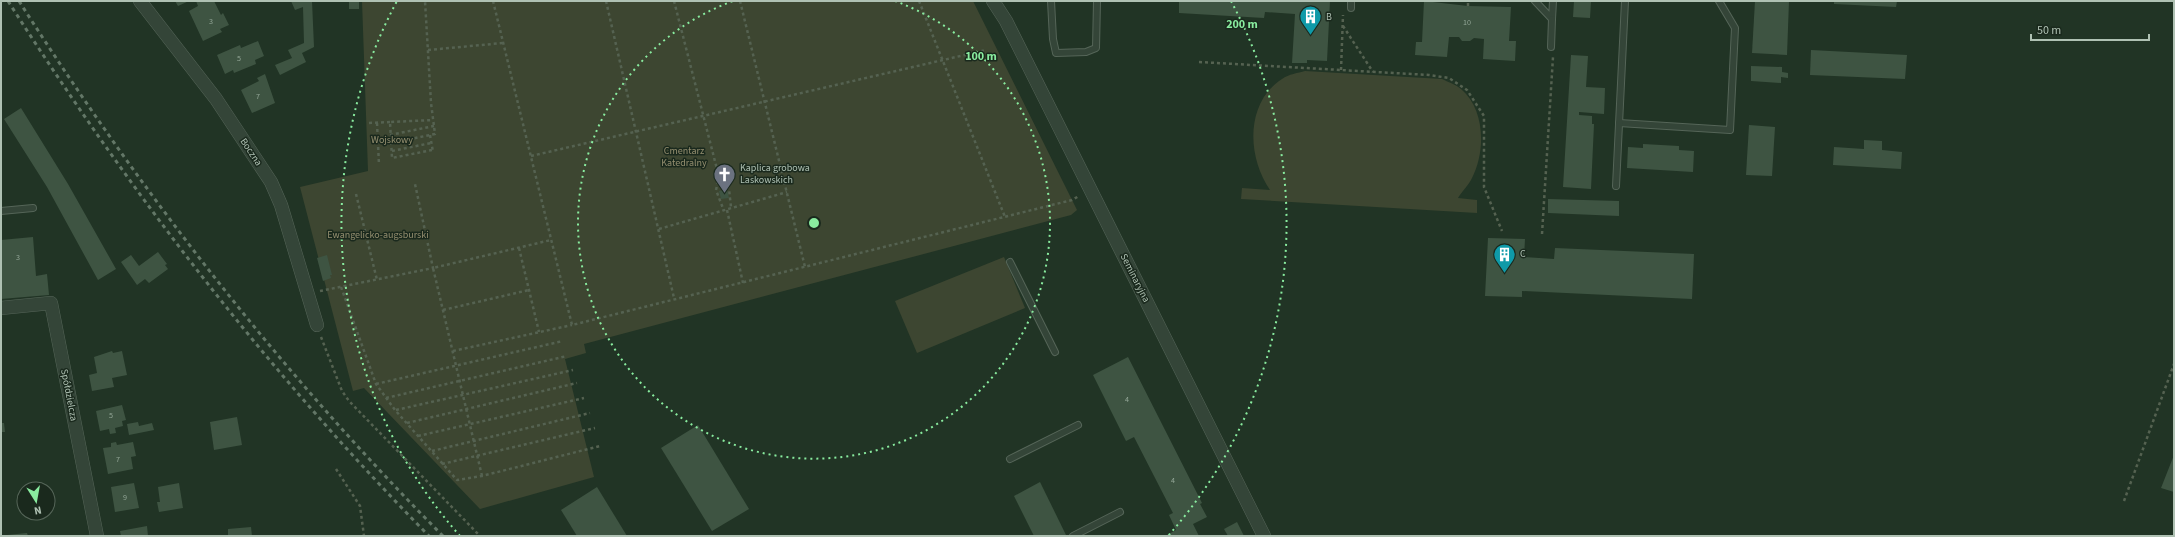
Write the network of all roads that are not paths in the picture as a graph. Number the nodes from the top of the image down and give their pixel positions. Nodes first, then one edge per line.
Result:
1 (140, 1) edge
2 (993, 1) edge
3 (1002, 1) edge
4 (1051, 1) edge
5 (1097, 1) edge
6 (1535, 1) edge
7 (1553, 1) edge
8 (1625, 1) edge
9 (1719, 1) edge
10 (1552, 19) junction
11 (1006, 21) junction
12 (1551, 47) road end
13 (1620, 123) junction
14 (1616, 186) dead end
15 (34, 208) dead end
16 (1, 211) edge
17 (1010, 262) dead end
18 (1, 308) edge
19 (317, 325) road end
20 (1055, 352) dead end
21 (1078, 425) dead end
22 (1010, 459) dead end
23 (1120, 512) dead end
24 (97, 536) edge
25 (1073, 536) edge
26 (1264, 536) edge

1 - 19 street, Boczna
2 - 11 street, Seminaryjna
3 - 11 street, Seminaryjna
4 - 5 lane
6 - 10 lane
7 - 10 lane
8 - 13 lane
9 - 13 lane
10 - 12 lane
11 - 26 street, Seminaryjna
13 - 14 lane
15 - 16 lane
17 - 20 lane
18 - 24 street, Spółdzielcza
21 - 22 lane
23 - 25 lane

